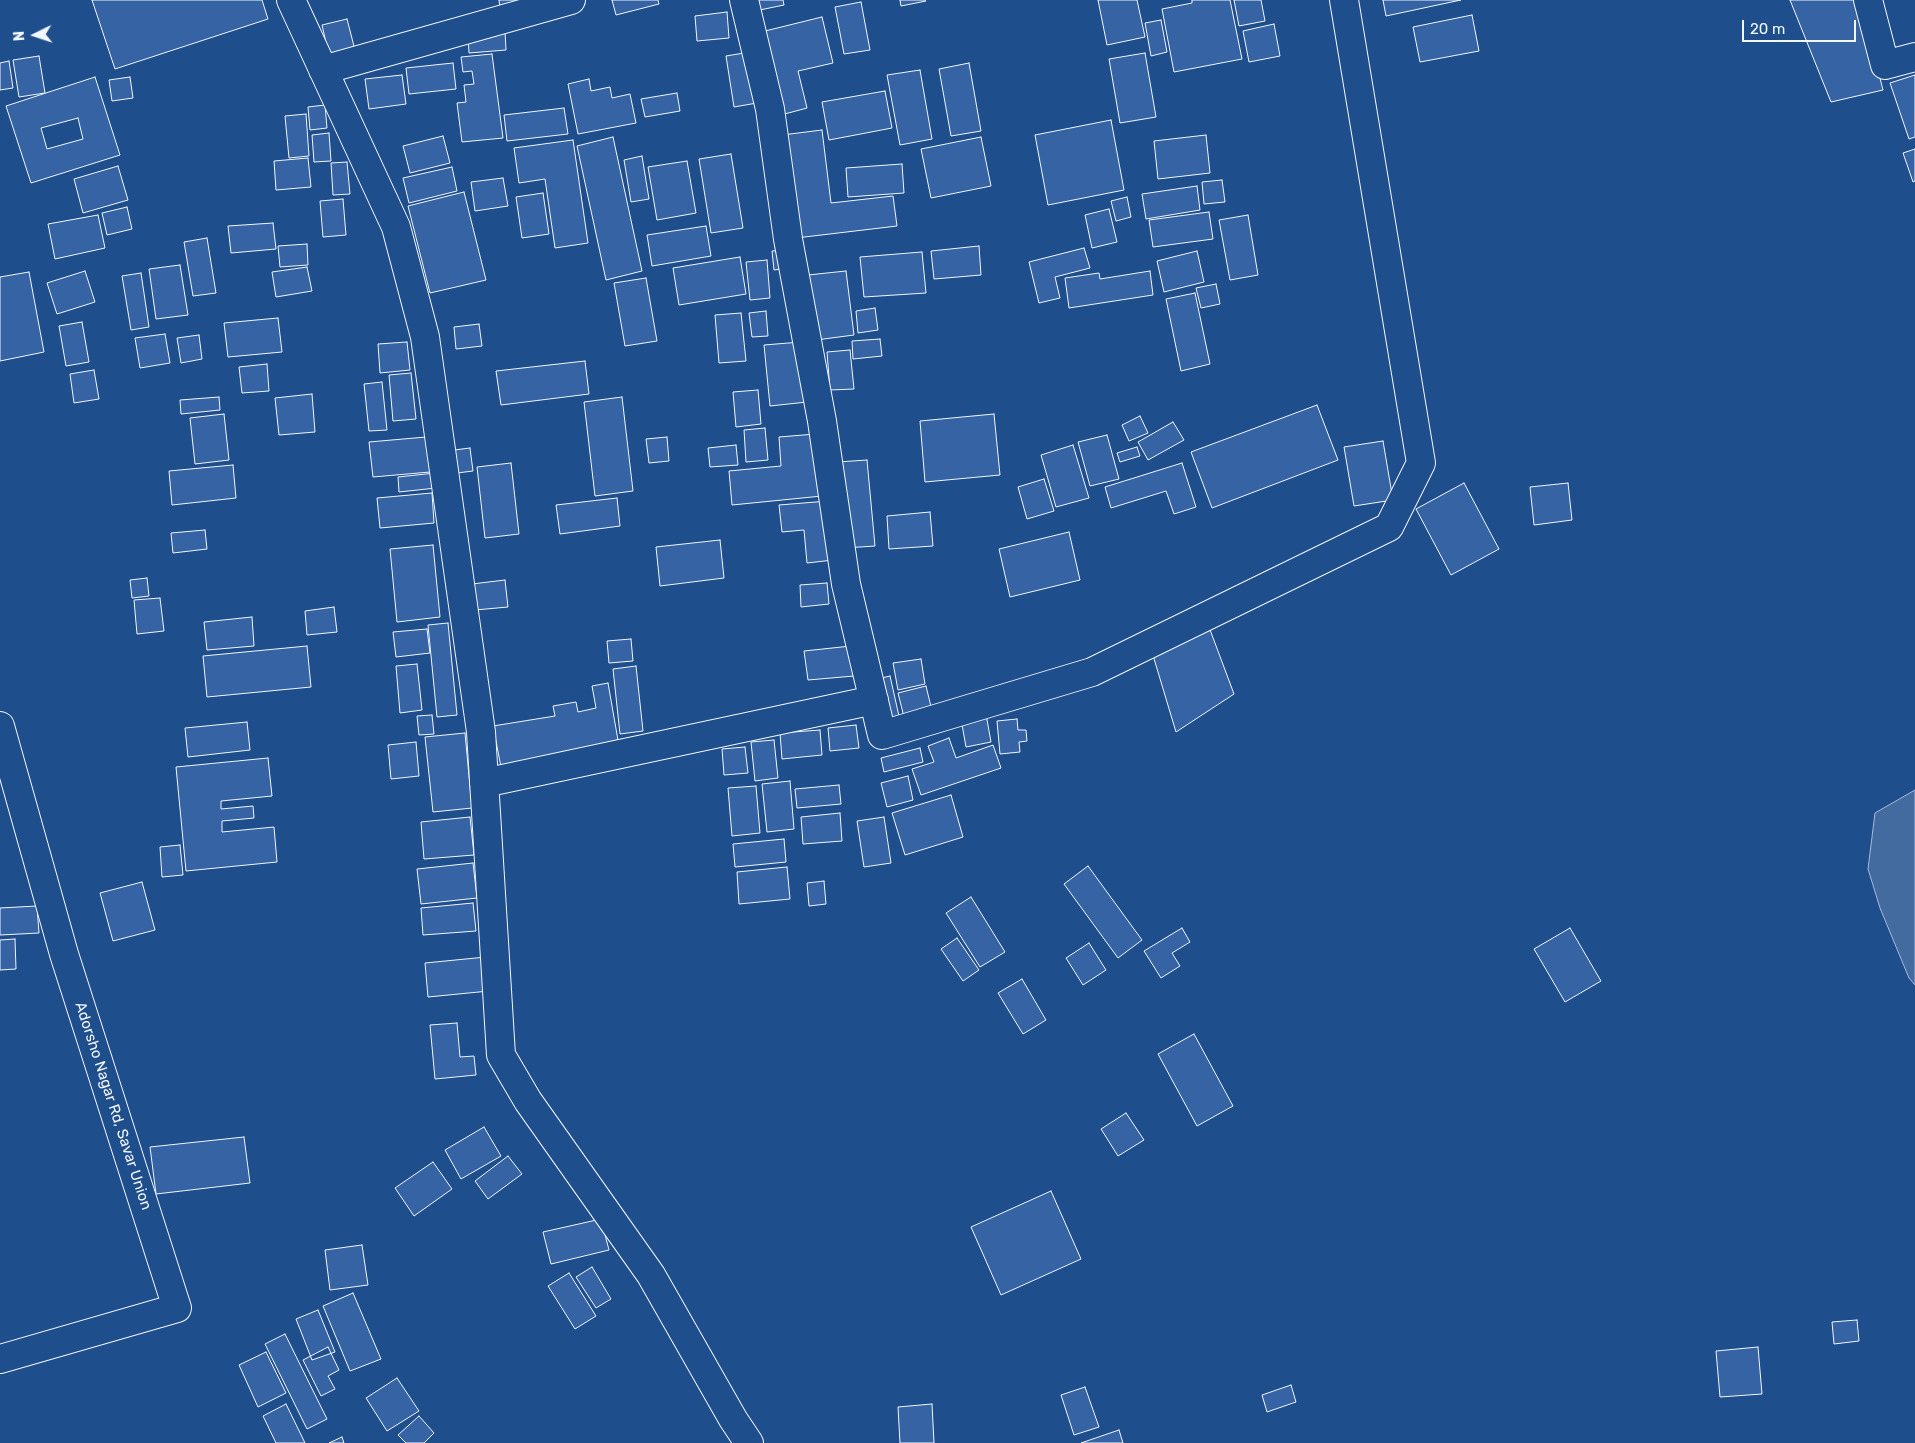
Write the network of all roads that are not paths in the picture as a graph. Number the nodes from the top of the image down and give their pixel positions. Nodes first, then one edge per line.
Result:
1 (290, 0) edge
2 (571, 0) edge
3 (744, 0) edge
4 (1344, 0) edge
5 (1868, 0) edge
6 (1915, 57) edge
7 (323, 70) junction
8 (874, 700) junction
9 (0, 726) edge
10 (484, 783) junction
11 (0, 1359) edge
12 (749, 1443) edge

1 - 7 street
2 - 7 street
3 - 8 street
4 - 8 street
5 - 6 street
7 - 10 street
8 - 10 street
9 - 11 street, Adorsho Nagar Rd, Savar Union
10 - 12 street

